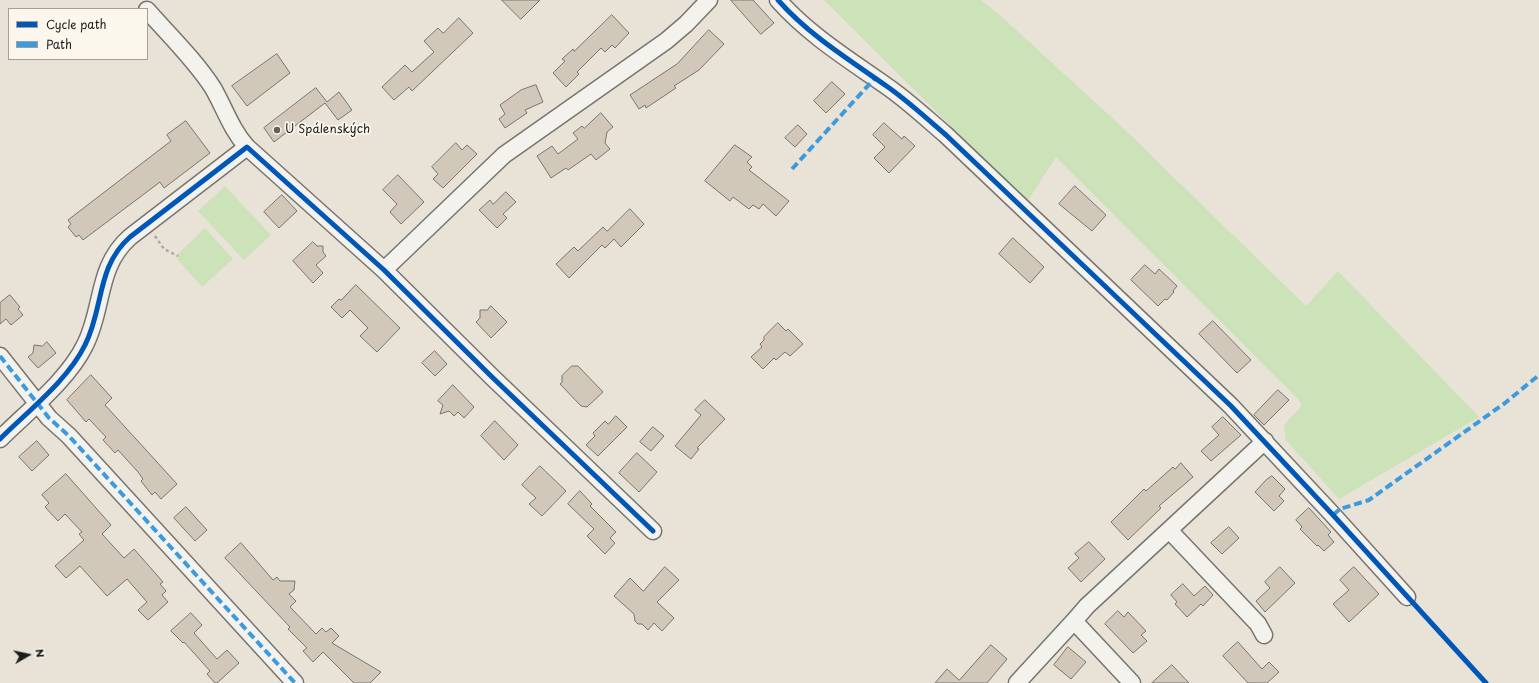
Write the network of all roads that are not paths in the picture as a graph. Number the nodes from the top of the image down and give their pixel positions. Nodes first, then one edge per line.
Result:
1 (138, 0) edge
2 (709, 0) edge
3 (778, 0) edge
4 (144, 8) edge
5 (148, 12) edge
6 (247, 147) junction
7 (384, 270) junction
8 (0, 356) edge
9 (37, 403) junction
10 (0, 439) edge
11 (1265, 441) junction
12 (1169, 530) junction
13 (653, 531) dead end
14 (1407, 597) dead end
15 (1074, 620) junction
16 (1264, 635) dead end
17 (295, 683) edge
18 (1017, 683) edge
19 (1132, 683) edge

1 - 4 street
2 - 7 street
3 - 11 street
5 - 6 street
6 - 7 street
6 - 9 street
7 - 13 street
8 - 9 street
9 - 10 street
9 - 17 street
11 - 12 street
11 - 14 street
12 - 15 street
12 - 16 street
15 - 18 street
15 - 19 street

